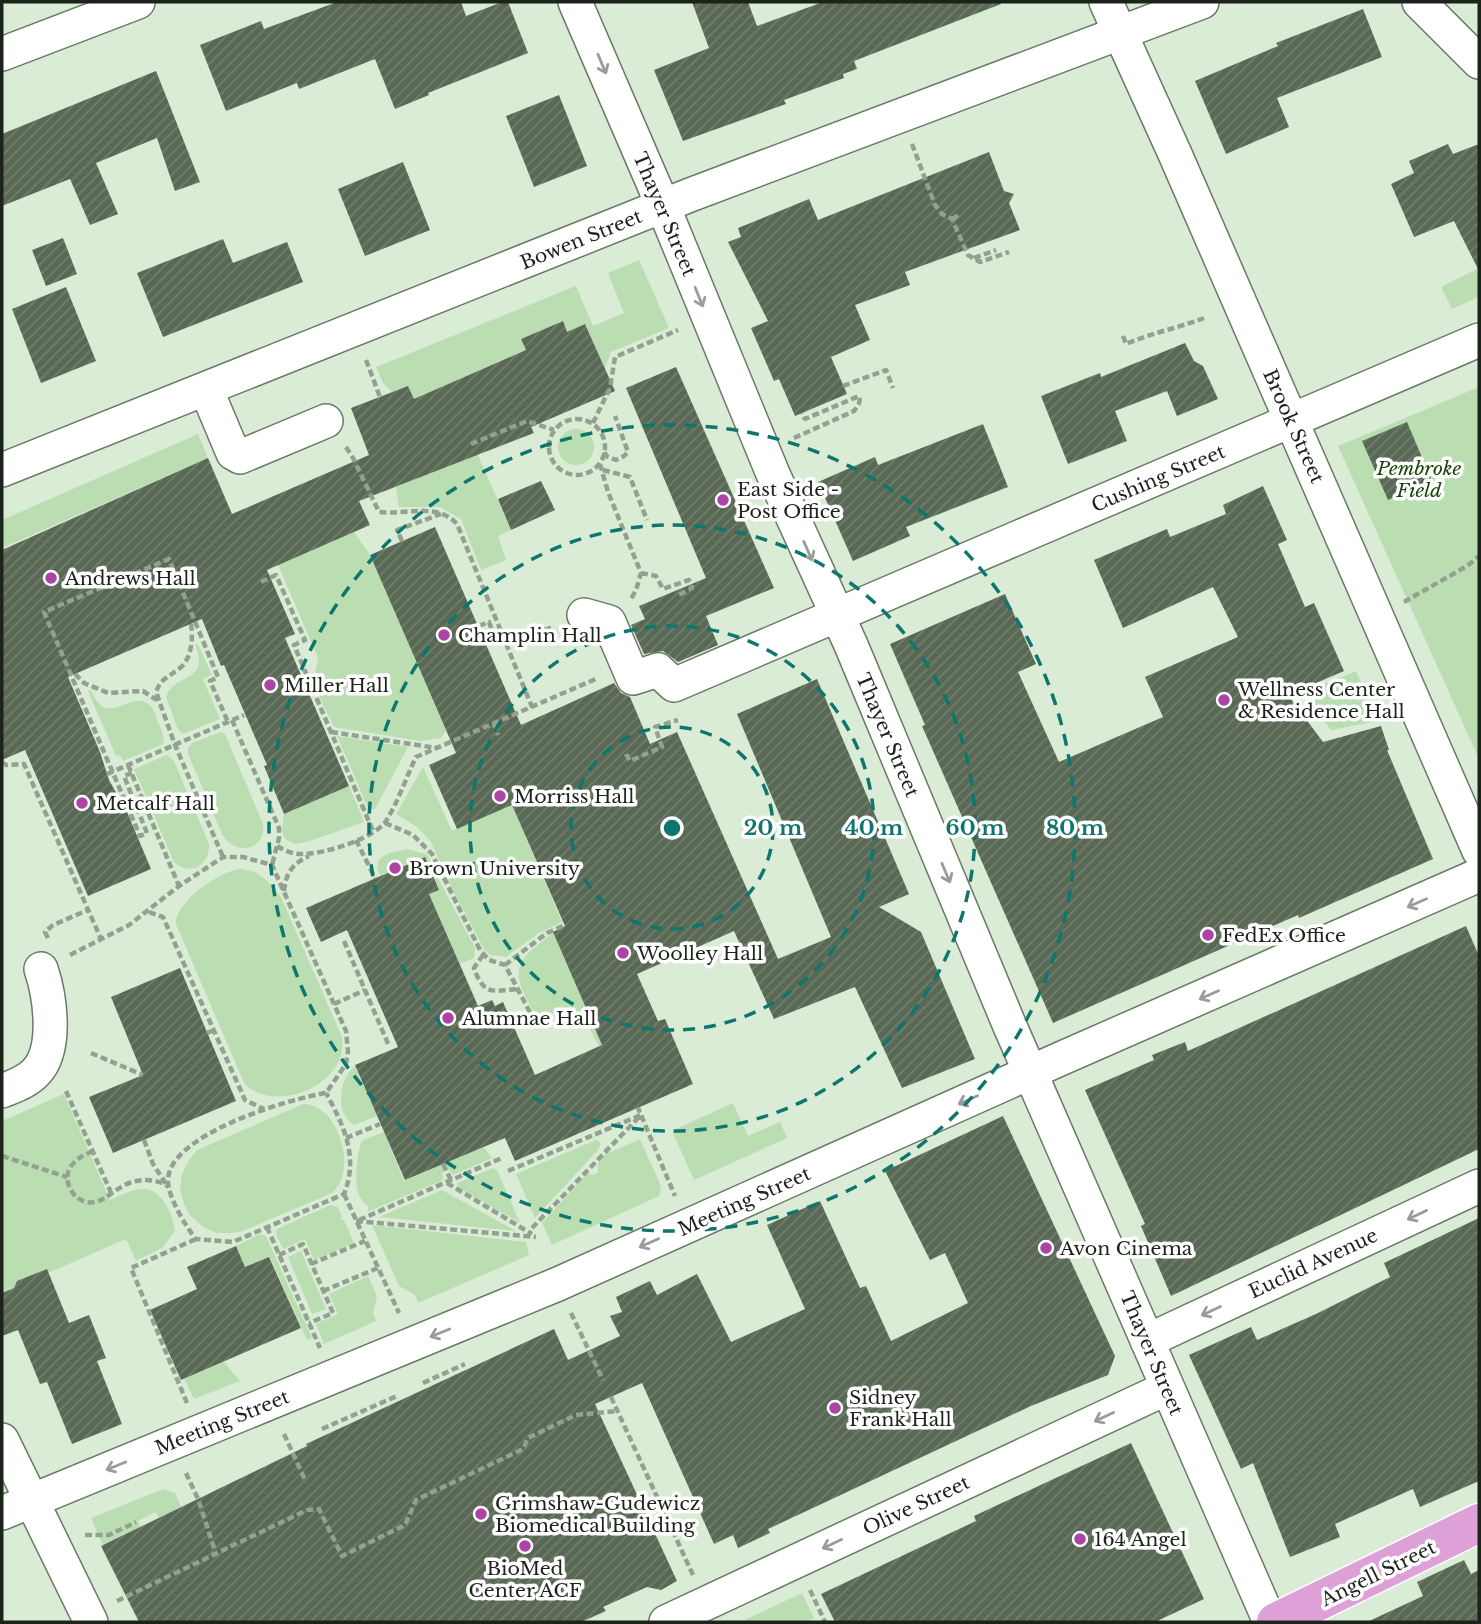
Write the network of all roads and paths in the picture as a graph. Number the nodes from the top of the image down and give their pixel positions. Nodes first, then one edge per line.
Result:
1 (138, 2) edge
2 (575, 2) edge
3 (1202, 2) edge
4 (1419, 2) edge
5 (1112, 17) edge
6 (2, 54) edge
7 (1479, 62) edge
8 (912, 143) dead end
9 (663, 206) junction
10 (959, 215) dead end
11 (952, 219) junction
12 (996, 250) dead end
13 (1009, 252) dead end
14 (973, 258) junction
15 (1204, 318) dead end
16 (679, 330) dead end
17 (1123, 336) dead end
18 (1479, 340) edge
19 (366, 359) dead end
20 (843, 386) dead end
21 (893, 388) dead end
22 (206, 389) junction
23 (380, 397) dead end
24 (803, 413) dead end
25 (615, 416) dead end
26 (1292, 420) junction
27 (326, 421) joint
28 (593, 424) junction
29 (554, 430) junction
30 (793, 439) dead end
31 (471, 444) dead end
32 (605, 452) junction
33 (601, 467) junction
34 (2, 470) edge
35 (442, 513) junction
36 (647, 520) dead end
37 (402, 541) dead end
38 (1479, 556) edge
39 (641, 573) junction
40 (261, 582) dead end
41 (679, 594) dead end
42 (1403, 603) dead end
43 (838, 617) junction
44 (584, 620) junction
45 (191, 624) dead end
46 (479, 626) dead end
47 (502, 636) junction
48 (505, 643) junction
49 (626, 665) junction
50 (75, 674) dead end
51 (157, 700) junction
52 (532, 707) junction
53 (244, 715) dead end
54 (230, 721) junction
55 (494, 723) junction
56 (655, 730) dead end
57 (331, 732) junction
58 (498, 735) dead end
59 (175, 745) junction
60 (437, 748) junction
61 (626, 754) dead end
62 (2, 762) edge
63 (128, 765) junction
64 (114, 771) junction
65 (132, 773) junction
66 (107, 774) dead end
67 (385, 823) junction
68 (373, 831) junction
69 (356, 840) junction
70 (277, 846) junction
71 (1479, 851) edge
72 (317, 852) junction
73 (223, 858) junction
74 (272, 865) junction
75 (1479, 875) edge
76 (375, 878) dead end
77 (179, 886) junction
78 (284, 892) junction
79 (88, 910) junction
80 (148, 912) junction
81 (565, 925) dead end
82 (101, 939) junction
83 (344, 941) dead end
84 (483, 955) junction
85 (505, 964) junction
86 (49, 965) junction
87 (519, 989) junction
88 (365, 990) junction
89 (334, 1004) junction
90 (533, 1018) dead end
91 (214, 1030) junction
92 (207, 1032) dead end
93 (389, 1046) dead end
94 (91, 1052) dead end
95 (1030, 1072) junction
96 (144, 1075) dead end
97 (2, 1091) edge
98 (66, 1091) dead end
99 (326, 1093) junction
100 (638, 1108) dead end
101 (266, 1109) junction
102 (641, 1115) junction
103 (380, 1124) dead end
104 (346, 1138) junction
105 (145, 1140) dead end
106 (93, 1151) junction
107 (2, 1156) edge
108 (502, 1158) dead end
109 (443, 1164) dead end
110 (508, 1171) dead end
111 (67, 1177) junction
112 (448, 1181) junction
113 (1479, 1186) edge
114 (169, 1187) junction
115 (344, 1194) junction
116 (113, 1195) junction
117 (676, 1197) dead end
118 (356, 1221) junction
119 (267, 1227) junction
120 (532, 1228) dead end
121 (196, 1239) junction
122 (366, 1241) junction
123 (279, 1255) junction
124 (312, 1264) junction
125 (378, 1268) junction
126 (323, 1291) junction
127 (569, 1309) dead end
128 (400, 1316) dead end
129 (309, 1323) junction
130 (1147, 1341) junction
131 (321, 1350) dead end
132 (465, 1364) dead end
133 (603, 1380) dead end
134 (422, 1383) dead end
135 (1167, 1388) junction
136 (397, 1396) dead end
137 (611, 1397) dead end
138 (189, 1407) dead end
139 (618, 1411) junction
140 (322, 1429) dead end
141 (282, 1430) dead end
142 (2, 1440) edge
143 (185, 1469) dead end
144 (306, 1482) dead end
145 (17, 1507) edge
146 (136, 1522) dead end
147 (1479, 1523) edge
148 (84, 1535) dead end
149 (216, 1554) junction
150 (697, 1582) dead end
151 (807, 1582) dead end
152 (104, 1612) edge
153 (666, 1622) edge
154 (824, 1622) edge
155 (1270, 1622) edge
156 (1276, 1622) edge

1 - 6 street
2 -> 9 street, Thayer Street
3 - 5 street, Bowen Street
4 - 7 street
5 - 9 street, Bowen Street
5 - 26 street, Brook Street
8 - 11 path
9 - 22 street, Bowen Street
9 -> 43 street, Thayer Street
10 - 11 path
11 - 14 path
12 - 14 path
13 - 14 path
15 - 17 path
16 - 28 path
18 - 26 street, Cushing Street
19 - 23 path
20 - 21 path
22 - 27 street
22 - 34 street, Bowen Street
24 - 30 path
25 - 32 path
26 - 43 street, Cushing Street
26 - 71 street, Brook Street
27 - 35 path
28 - 29 path
28 - 32 path
29 - 31 path
29 - 33 path
32 - 33 path
33 - 36 path
33 - 39 path
35 - 37 path
35 - 47 path
38 - 42 path
39 - 41 path
39 - 44 path
40 - 57 path
43 - 49 street, Cushing Street
43 -> 95 street, Thayer Street
44 - 48 path
44 - 49 street
45 - 51 path
46 - 47 path
47 - 48 path
48 - 52 path
49 - 52 path
50 - 51 path
51 - 59 path
52 - 55 path
53 - 54 path
54 - 59 path
54 - 64 path
54 - 70 path
55 - 58 path
55 - 60 path
56 - 61 path
57 - 60 path
57 - 68 path
59 - 63 path
59 - 73 path
60 - 67 path
62 - 79 path
63 - 64 path
63 - 65 path
64 - 65 path
64 - 66 path
65 - 77 path
67 - 68 path
67 - 84 path
68 - 69 path
69 - 72 path
69 - 76 path
70 - 72 path
70 - 74 path
72 - 78 path
73 - 74 path
73 - 77 path
74 - 78 path
75 -> 95 street, Meeting Street
77 - 80 path
78 - 89 path
79 - 82 path
79 - 86 path
80 - 82 path
80 - 91 path
81 - 85 path
82 - 86 path
83 - 88 path
84 - 85 path
84 - 87 path
85 - 87 path
86 - 97 street
87 - 90 path
88 - 89 path
88 - 93 path
89 - 99 path
91 - 92 path
91 - 101 path
94 - 96 path
95 - 130 street, Thayer Street
95 -> 145 street, Meeting Street
98 - 106 path
99 - 101 path
99 - 104 path
100 - 102 path
101 - 114 path
102 - 110 path
102 - 117 path
102 - 120 path
103 - 104 path
104 - 115 path
105 - 114 path
106 - 111 path
106 - 116 path
107 - 111 path
108 - 112 path
109 - 112 path
111 - 116 path
112 - 118 path
112 - 118 path
113 -> 130 street, Euclid Avenue
114 - 116 path
114 - 121 path
115 - 118 path
115 - 119 path
118 - 122 path
119 - 121 path
119 - 123 path
121 - 138 path
122 - 124 path
122 - 125 path
123 - 124 path
123 - 129 path
124 - 126 path
125 - 126 path
125 - 128 path
126 - 129 path
127 - 133 path
129 - 131 path
130 - 135 street, Thayer Street
132 - 134 path
135 -> 153 street, Olive Street
135 - 155 street, Thayer Street
136 - 140 path
137 - 139 path
139 - 149 path
139 - 150 path
141 - 144 path
142 - 145 street
143 - 149 path
145 - 152 street
146 - 148 path
147 - 156 main road, Angell Street
149 - 152 path
151 - 154 path

